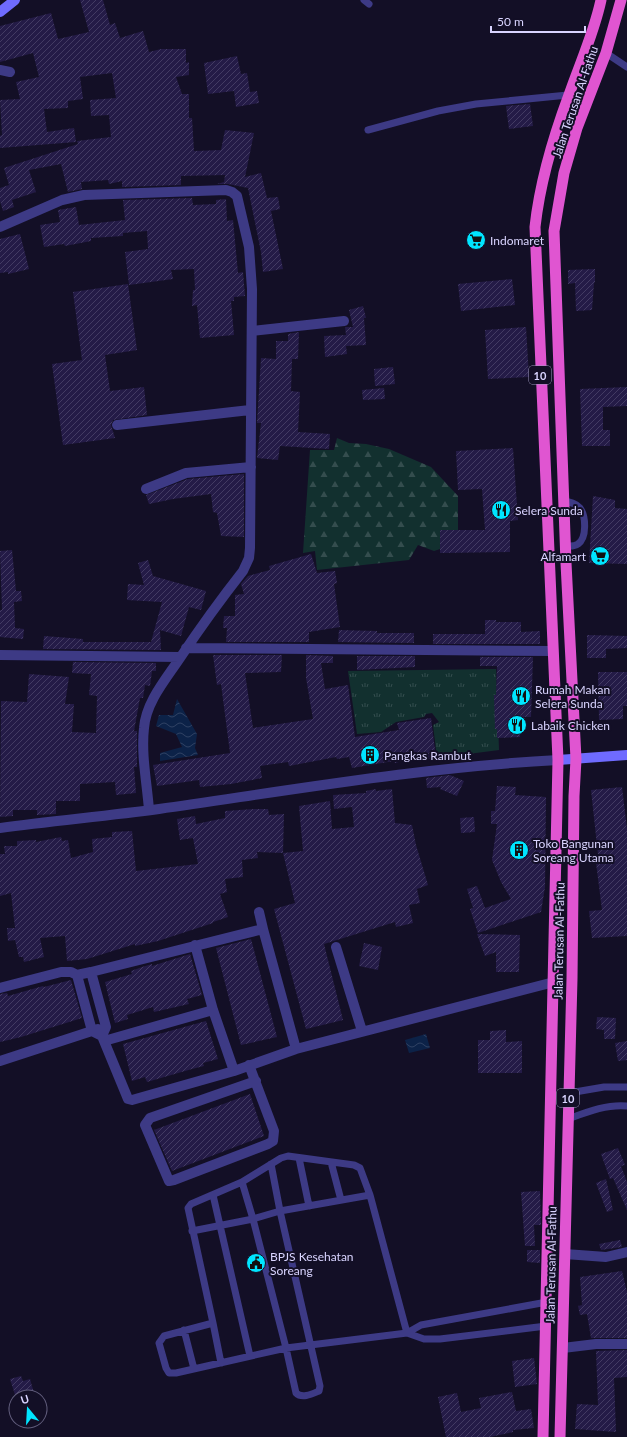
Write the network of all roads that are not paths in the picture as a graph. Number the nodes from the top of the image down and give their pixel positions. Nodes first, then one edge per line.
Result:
1 (15, 0) edge
2 (601, 0) edge
3 (622, 0) edge
4 (0, 12) edge
5 (606, 53) junction
6 (627, 67) edge
7 (568, 95) junction
8 (368, 130) dead end
9 (0, 227) edge
10 (344, 320) dead end
11 (252, 331) junction
12 (250, 410) junction
13 (117, 425) dead end
14 (251, 467) junction
15 (146, 489) dead end
16 (563, 501) junction
17 (565, 546) junction
18 (186, 648) junction
19 (553, 651) junction
20 (0, 655) edge
21 (180, 657) junction
22 (627, 755) edge
23 (576, 759) junction
24 (558, 760) junction
25 (149, 810) junction
26 (0, 828) edge
27 (259, 912) dead end
28 (263, 929) junction
29 (195, 945) junction
30 (336, 947) dead end
31 (91, 972) junction
32 (77, 975) junction
33 (554, 982) junction
34 (0, 988) edge
35 (213, 1010) junction
36 (92, 1031) junction
37 (362, 1031) junction
38 (104, 1035) junction
39 (296, 1049) junction
40 (0, 1061) edge
41 (249, 1065) junction
42 (234, 1071) junction
43 (256, 1080) junction
44 (627, 1087) edge
45 (569, 1093) junction
46 (627, 1106) edge
47 (568, 1119) junction
48 (299, 1158) junction
49 (332, 1162) junction
50 (271, 1164) junction
51 (242, 1182) junction
52 (213, 1195) junction
53 (370, 1195) junction
54 (341, 1200) junction
55 (309, 1206) junction
56 (280, 1211) junction
57 (253, 1219) junction
58 (220, 1225) junction
59 (192, 1231) junction
60 (627, 1252) edge
61 (565, 1254) junction
62 (547, 1302) junction
63 (213, 1322) junction
64 (563, 1325) junction
65 (546, 1326) junction
66 (184, 1330) junction
67 (407, 1333) junction
68 (311, 1344) junction
69 (627, 1344) edge
70 (286, 1348) junction
71 (563, 1348) junction
72 (250, 1356) junction
73 (221, 1363) junction
74 (194, 1369) junction
75 (543, 1437) edge
76 (560, 1437) edge

1 - 4 main road
2 - 7 highway, Jalan Terusan Al-Fathu / 10
3 - 5 highway, Jalan Terusan Al-Fathu / 10
5 - 6 lane
5 - 16 highway, Jalan Terusan Al-Fathu / 10
7 - 8 lane
7 - 19 highway, Jalan Terusan Al-Fathu / 10
9 - 11 street
10 - 11 street
11 - 12 street
12 - 13 street
12 - 14 street
14 - 15 street
14 - 18 street
16 - 17 highway, Jalan Terusan Al-Fathu / 10
16 - 17 lane
17 - 23 highway, Jalan Terusan Al-Fathu / 10
18 - 19 street
18 - 21 street
19 - 24 highway, Jalan Terusan Al-Fathu / 10
20 - 21 street
21 - 25 street
22 - 23 main road
23 - 24 main road
23 - 45 highway, Jalan Terusan Al-Fathu / 10
24 - 25 street
24 - 33 highway, Jalan Terusan Al-Fathu / 10
25 - 26 street
27 - 28 street
28 - 29 street
28 - 39 street
29 - 31 street
29 - 35 street
30 - 37 street
31 - 32 street
31 - 38 street
32 - 34 street
32 - 36 street
33 - 37 street
33 - 62 highway, Jalan Terusan Al-Fathu / 10
35 - 38 street
35 - 42 street
36 - 38 street
36 - 40 street
37 - 39 street
38 - 42 street
39 - 41 street
41 - 42 street
41 - 43 street
43 - 43 street
44 - 45 lane
45 - 47 highway, Jalan Terusan Al-Fathu / 10
46 - 47 lane
47 - 61 highway, Jalan Terusan Al-Fathu / 10
48 - 49 lane
48 - 50 lane
48 - 55 lane
49 - 53 lane
49 - 54 lane
50 - 51 lane
50 - 56 lane
51 - 52 lane
51 - 57 lane
52 - 58 lane
52 - 59 lane
53 - 54 lane
53 - 67 lane
54 - 55 lane
55 - 56 lane
56 - 57 lane
56 - 68 lane
57 - 58 lane
57 - 70 lane
58 - 59 lane
58 - 72 lane
59 - 63 lane
60 - 61 street
61 - 64 highway, Jalan Terusan Al-Fathu / 10
62 - 65 highway, Jalan Terusan Al-Fathu / 10
62 - 67 lane
63 - 66 lane
63 - 73 lane
64 - 65 highway
64 - 71 highway, Jalan Terusan Al-Fathu / 10
65 - 67 lane
65 - 75 highway, Jalan Terusan Al-Fathu / 10
66 - 74 lane
66 - 74 lane
67 - 68 lane
68 - 70 lane
68 - 70 lane
69 - 71 street
70 - 72 lane
71 - 76 highway, Jalan Terusan Al-Fathu / 10
72 - 73 lane
73 - 74 lane

